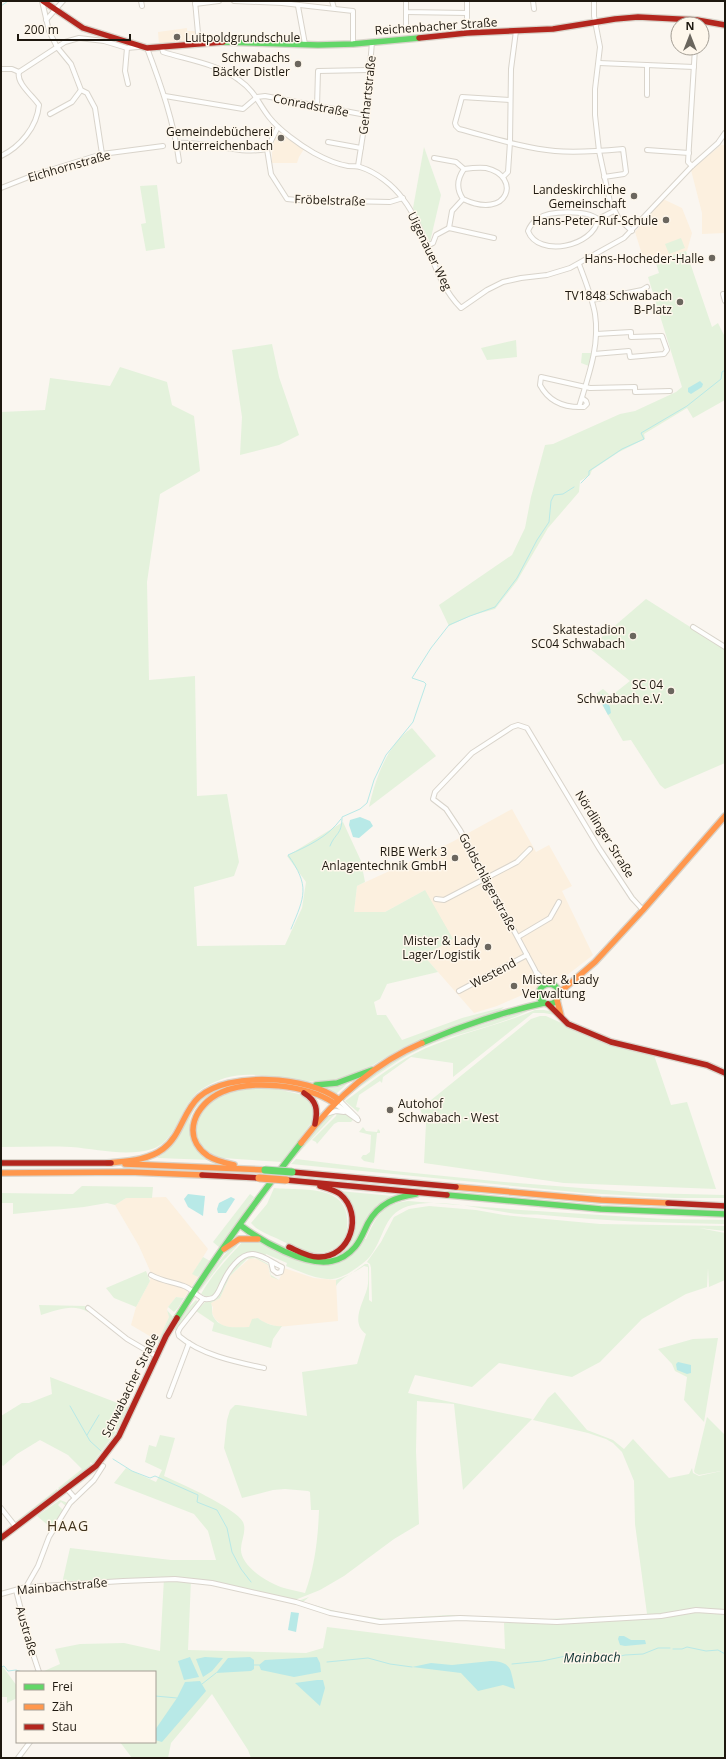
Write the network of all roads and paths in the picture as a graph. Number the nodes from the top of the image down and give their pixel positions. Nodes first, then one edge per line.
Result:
1 (43, 1) edge
2 (63, 1) edge
3 (219, 1) edge
4 (234, 1) edge
5 (332, 1) edge
6 (406, 1) edge
7 (467, 1) edge
8 (533, 1) edge
9 (594, 1) edge
10 (195, 2) edge
11 (269, 2) edge
12 (298, 6) junction
13 (334, 8) junction
14 (56, 9) junction
15 (534, 9) dead end
16 (406, 12) junction
17 (467, 13) junction
18 (46, 20) junction
19 (670, 20) edge
20 (595, 23) junction
21 (710, 23) edge
22 (725, 25) edge
23 (406, 26) dead end
24 (516, 31) junction
25 (467, 33) junction
26 (372, 42) junction
27 (199, 44) junction
28 (305, 44) junction
29 (353, 44) junction
30 (57, 47) junction
31 (138, 47) junction
32 (128, 48) junction
33 (147, 48) junction
34 (162, 48) junction
35 (695, 56) edge
36 (599, 63) junction
37 (647, 65) junction
38 (694, 67) junction
39 (1, 69) edge
40 (369, 70) junction
41 (19, 72) junction
42 (128, 84) dead end
43 (80, 90) junction
44 (647, 95) dead end
45 (165, 96) junction
46 (257, 97) junction
47 (510, 100) junction
48 (317, 107) junction
49 (50, 114) dead end
50 (366, 115) junction
51 (278, 126) junction
52 (725, 133) edge
53 (328, 142) dead end
54 (510, 142) junction
55 (177, 144) junction
56 (163, 146) dead end
57 (361, 148) junction
58 (267, 149) junction
59 (646, 150) dead end
60 (599, 151) junction
61 (102, 154) junction
62 (688, 154) junction
63 (1, 156) edge
64 (434, 158) dead end
65 (179, 161) dead end
66 (358, 166) junction
67 (692, 166) junction
68 (464, 169) junction
69 (503, 176) junction
70 (604, 177) junction
71 (1, 188) edge
72 (403, 198) junction
73 (463, 199) junction
74 (614, 211) junction
75 (598, 219) junction
76 (449, 228) junction
77 (632, 231) junction
78 (494, 238) dead end
79 (427, 246) junction
80 (579, 264) junction
81 (647, 287) dead end
82 (723, 294) dead end
83 (592, 300) junction
84 (725, 301) edge
85 (596, 334) junction
86 (594, 354) junction
87 (585, 386) junction
88 (670, 391) dead end
89 (693, 627) dead end
90 (725, 647) edge
91 (433, 799) joint
92 (725, 816) edge
93 (530, 849) dead end
94 (486, 879) junction
95 (436, 899) dead end
96 (559, 902) dead end
97 (643, 910) junction
98 (518, 936) junction
99 (526, 955) junction
100 (574, 979) junction
101 (546, 988) junction
102 (459, 991) dead end
103 (558, 996) junction
104 (546, 1003) junction
105 (525, 1007) junction
106 (561, 1016) junction
107 (372, 1070) junction
108 (725, 1073) edge
109 (312, 1085) junction
110 (298, 1090) junction
111 (336, 1101) junction
112 (345, 1112) junction
113 (322, 1116) junction
114 (315, 1124) junction
115 (107, 1163) junction
116 (1, 1164) edge
117 (246, 1169) junction
118 (1, 1172) edge
119 (308, 1182) junction
120 (427, 1192) junction
121 (725, 1206) edge
122 (725, 1214) edge
123 (241, 1223) junction
124 (263, 1240) junction
125 (224, 1249) junction
126 (271, 1262) dead end
127 (151, 1275) dead end
128 (193, 1292) junction
129 (203, 1299) junction
130 (88, 1308) dead end
131 (189, 1343) junction
132 (156, 1356) junction
133 (264, 1368) dead end
134 (169, 1396) dead end
135 (104, 1466) dead end
136 (68, 1489) junction
137 (74, 1497) junction
138 (1, 1508) edge
139 (16, 1527) junction
140 (1, 1538) edge
141 (26, 1587) junction
142 (16, 1590) junction
143 (1, 1594) edge
144 (725, 1612) edge
145 (39, 1671) edge
146 (29, 1743) edge
147 (18, 1758) edge

1 - 14 main road, Reichenbacher Straße
1 - 18 street
2 - 14 street
3 - 10 street
4 - 11 street
5 - 13 street
6 - 16 street
7 - 17 street
8 - 15 street
9 - 20 street
10 - 27 street
11 - 12 street
12 - 13 street
12 - 28 street
13 - 29 street
14 - 18 street
14 - 31 main road, Reichenbacher Straße
16 - 17 street
16 - 23 street
17 - 25 street
18 - 30 street
19 - 20 main road, Reichenbacher Straße
20 - 24 main road, Reichenbacher Straße
20 - 36 street
21 - 22 main road, Reichenbacher Straße
24 - 25 main road, Reichenbacher Straße
24 - 47 street
25 - 26 main road, Reichenbacher Straße
26 - 29 main road, Reichenbacher Straße
26 - 40 street, Gerhartstraße
27 - 28 main road, Reichenbacher Straße
27 - 34 main road, Reichenbacher Straße
28 - 29 main road, Reichenbacher Straße
30 - 32 street
30 - 41 street
30 - 43 street
31 - 32 street
31 - 33 main road, Reichenbacher Straße
32 - 42 street
33 - 34 main road, Reichenbacher Straße
33 - 45 street
34 - 46 street, Uigenauer Weg
35 - 38 street
36 - 37 street
36 - 60 street
37 - 38 street
37 - 44 street
38 - 62 street
39 - 41 street
40 - 48 street
40 - 50 street, Gerhartstraße
41 - 63 street
43 - 49 street
43 - 61 street
45 - 46 street
45 - 55 street
46 - 48 street, Conradstraße
46 - 51 street, Uigenauer Weg
47 - 54 street
47 - 54 street
48 - 50 street, Conradstraße
50 - 57 street, Gerhartstraße
51 - 58 street
51 - 66 street, Uigenauer Weg
52 - 67 street
53 - 57 street, Gerhartstraße
54 - 60 street
54 - 69 street
55 - 58 street
55 - 65 street
56 - 61 street, Eichhornstraße
57 - 66 street, Gerhartstraße
58 - 72 street, Fröbelstraße
59 - 62 street
60 - 70 street
60 - 70 street
61 - 71 street, Eichhornstraße
62 - 67 street
64 - 68 street
66 - 72 street, Uigenauer Weg
67 - 77 street
68 - 69 street
68 - 73 street
69 - 73 street
70 - 74 street
72 - 79 street, Uigenauer Weg
73 - 76 street
74 - 75 street
74 - 77 street
75 - 75 street
76 - 78 street
76 - 79 street
77 - 80 street
79 - 80 street, Uigenauer Weg
80 - 83 street
81 - 83 street
82 - 84 street
83 - 85 street
85 - 86 street
85 - 86 street
86 - 87 street
87 - 87 street
87 - 88 street
89 - 90 street
91 - 94 street, Goldschlägerstraße
91 - 97 street, Nördlinger Straße
92 - 97 main road
93 - 94 street
94 - 95 street
94 - 98 street, Goldschlägerstraße
96 - 98 street
97 - 100 main road
98 - 99 street, Goldschlägerstraße
99 - 101 street, Goldschlägerstraße
99 - 102 street, Westend
100 - 101 main road
100 - 103 main road
101 - 103 main road
101 - 104 main road
101 - 105 main road
103 - 104 main road
103 - 106 main road
104 - 105 main road
104 - 106 main road
105 - 107 main road
106 - 108 main road
107 - 109 main road
107 - 111 main road
109 - 111 main road
109 - 115 main road
110 - 111 main road
110 - 114 main road
110 - 117 main road
111 - 112 street
111 - 112 street
111 - 113 main road
112 - 113 street
113 - 114 main road
114 - 123 main road
115 - 116 main road
115 - 117 main road
117 - 121 main road, bridge
118 - 119 main road, bridge
119 - 120 main road
119 - 123 main road
120 - 122 main road
120 - 124 main road
123 - 124 main road
123 - 125 main road
124 - 125 main road
125 - 128 main road, Schwabacher Straße
126 - 129 street
127 - 128 street
128 - 129 street
128 - 132 main road, Schwabacher Straße
129 - 131 street
130 - 132 street
131 - 133 street
131 - 134 street
132 - 136 main road, Schwabacher Straße
135 - 137 street, Austraße
136 - 137 street
136 - 139 main road, Schwabacher Straße
137 - 141 street, Austraße
138 - 139 street
139 - 140 main road, Schwabacher Straße
141 - 142 street, Mainbachstraße
141 - 144 street, Mainbachstraße
142 - 143 street, Mainbachstraße
142 - 145 street, Austraße
146 - 147 street

